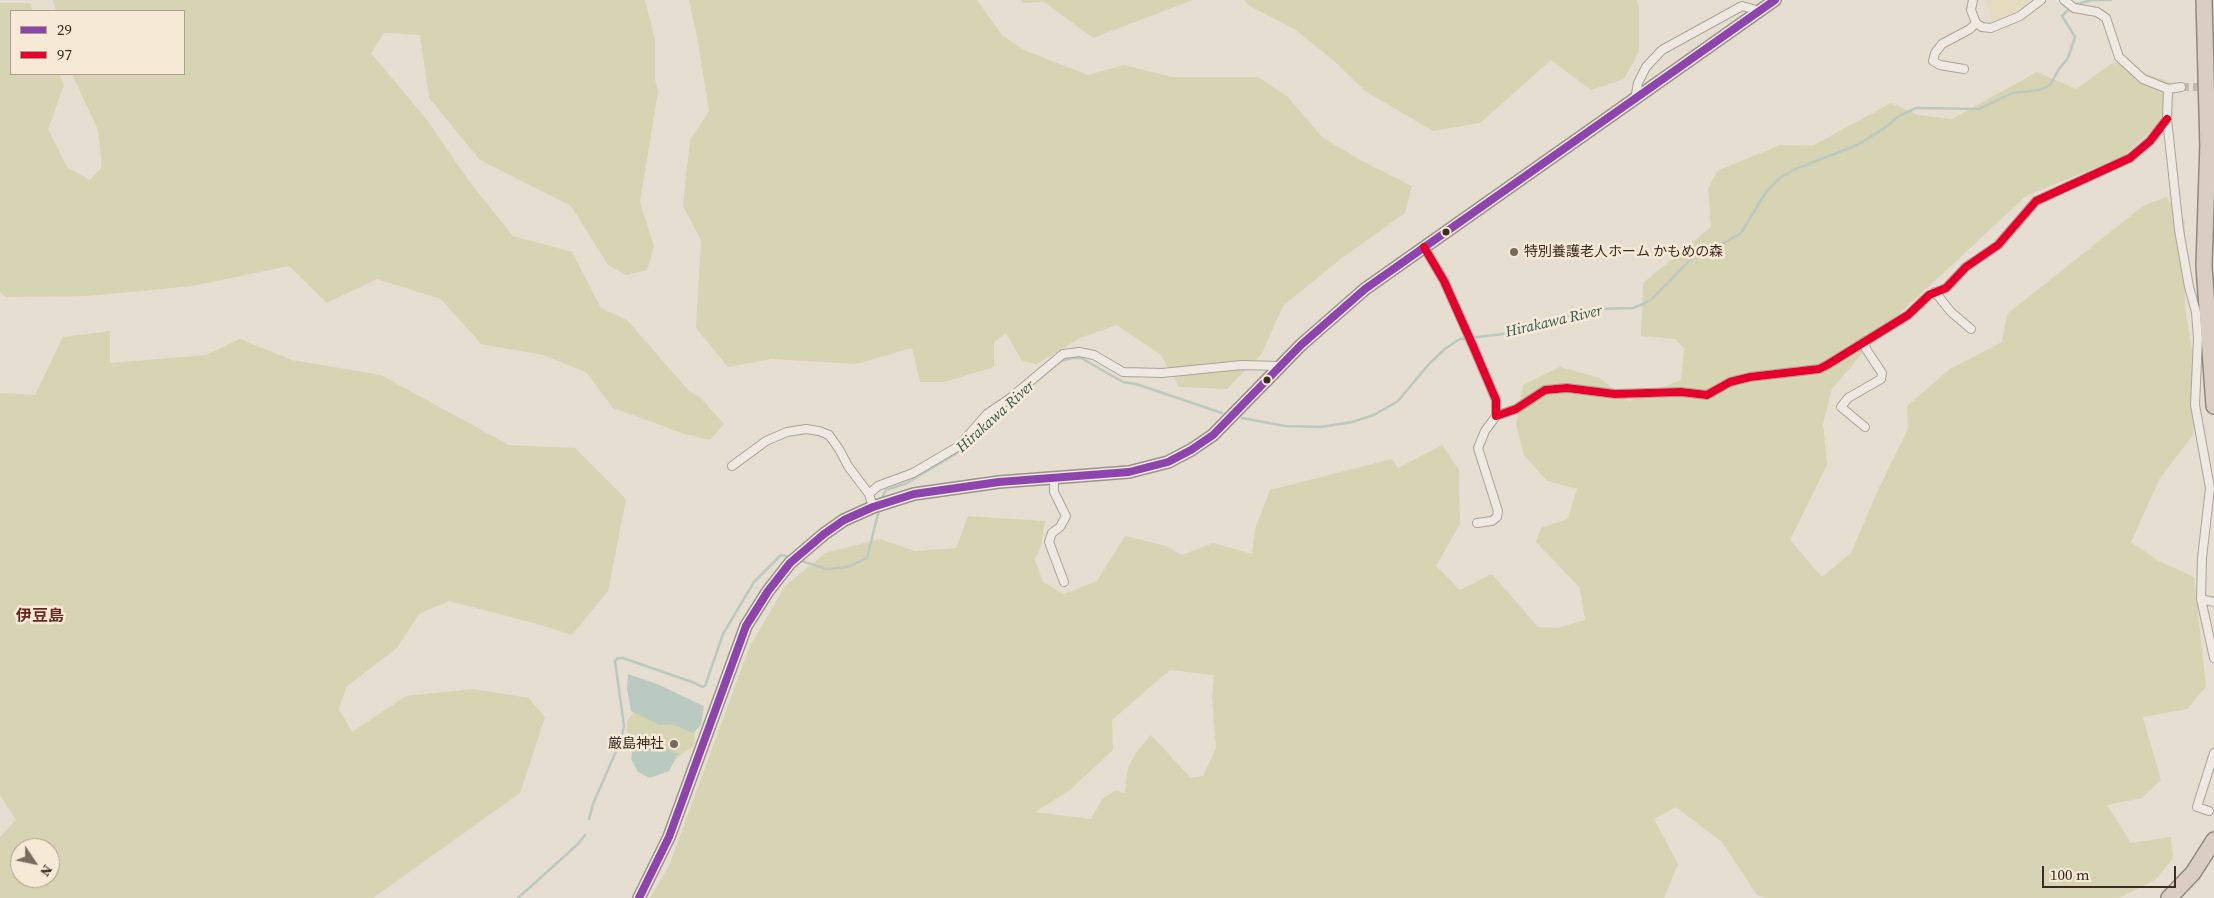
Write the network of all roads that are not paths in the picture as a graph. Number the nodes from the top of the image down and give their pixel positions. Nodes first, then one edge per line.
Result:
1 (1775, 0) edge
2 (1972, 0) edge
3 (2041, 0) edge
4 (2204, 0) edge
5 (2069, 4) edge
6 (1760, 11) junction
7 (1976, 23) junction
8 (1964, 69) dead end
9 (2181, 87) tunnel mouth
10 (2168, 89) junction
11 (1635, 100) junction
12 (2167, 119) junction
13 (2208, 142) junction
14 (2214, 242) edge
15 (1424, 247) junction
16 (1935, 292) junction
17 (1971, 329) dead end
18 (1865, 340) junction
19 (1280, 366) junction
20 (2214, 406) edge
21 (1496, 416) junction
22 (1865, 427) dead end
23 (732, 466) dead end
24 (1054, 477) junction
25 (869, 494) junction
26 (877, 505) junction
27 (1477, 523) dead end
28 (1064, 582) dead end
29 (2201, 598) junction
30 (2214, 602) edge
31 (2214, 658) edge
32 (2214, 753) edge
33 (2209, 810) dead end
34 (2214, 840) edge
35 (639, 898) edge
36 (2169, 898) edge

1 - 6 street
2 - 7 street
3 - 7 street
4 - 13 highway
5 - 10 street
6 - 11 street
6 - 11 street
7 - 8 street
9 - 10 street
10 - 12 street
11 - 15 street
12 - 16 street
12 - 29 street
13 - 14 highway
13 - 20 highway
15 - 19 street
15 - 21 street
16 - 17 street
16 - 18 street
18 - 21 street
18 - 22 street
19 - 24 street
19 - 25 street
21 - 27 street
23 - 25 street
24 - 26 street
24 - 28 street
25 - 26 street
26 - 35 street
29 - 30 street
29 - 31 street
32 - 33 street
34 - 36 highway

